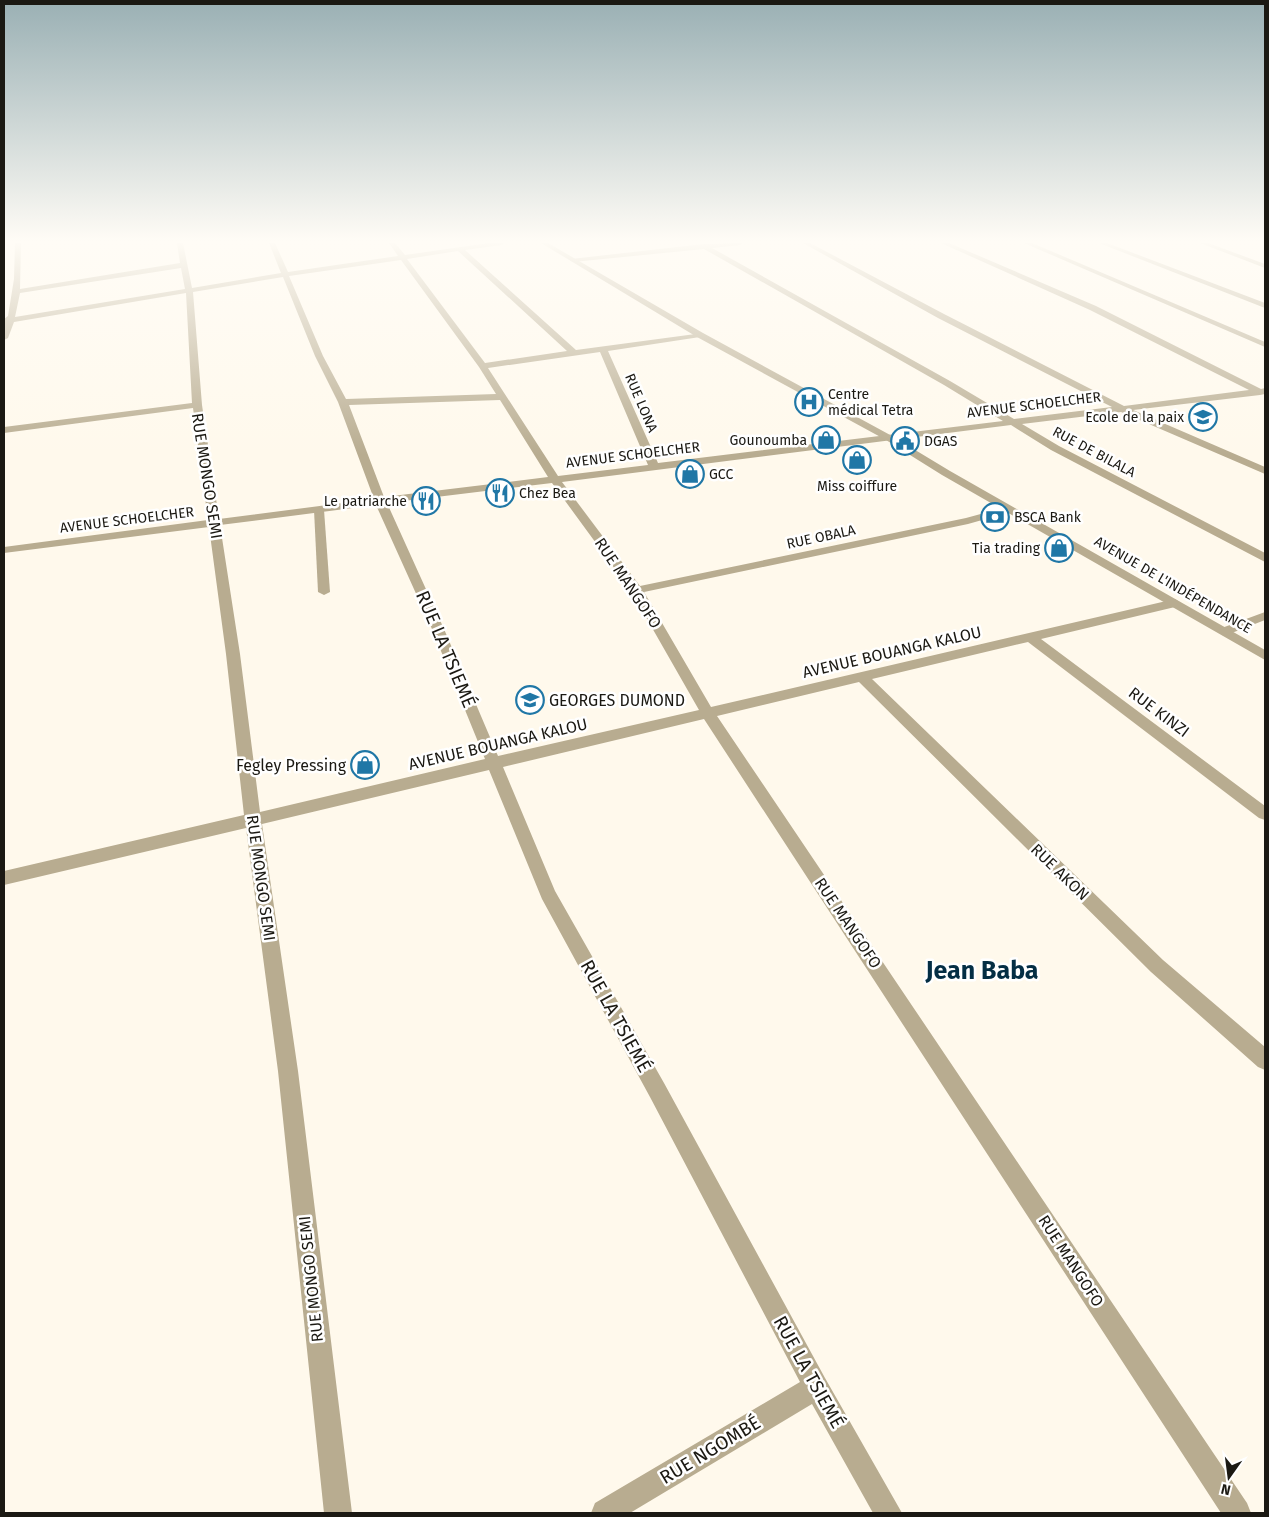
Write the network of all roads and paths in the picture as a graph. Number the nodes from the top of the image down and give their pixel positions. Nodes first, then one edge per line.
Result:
1 (45, 314) edge
2 (191, 314) edge
3 (303, 314) edge
4 (445, 314) edge
5 (531, 314) edge
6 (665, 314) edge
7 (822, 314) edge
8 (937, 314) edge
9 (1105, 314) edge
10 (1192, 314) edge
11 (8, 320) edge
12 (700, 334) junction
13 (4, 338) edge
14 (1265, 345) edge
15 (603, 349) junction
16 (574, 353) junction
17 (483, 366) junction
18 (1263, 392) edge
19 (503, 397) junction
20 (343, 402) junction
21 (197, 405) junction
22 (1123, 409) junction
23 (1015, 424) junction
24 (4, 430) edge
25 (889, 438) junction
26 (654, 467) junction
27 (1265, 470) edge
28 (555, 480) junction
29 (380, 501) junction
30 (1010, 509) junction
31 (319, 510) junction
32 (215, 524) junction
33 (4, 550) edge
34 (1265, 558) edge
35 (637, 590) junction
36 (324, 592) dead end
37 (1175, 603) junction
38 (1265, 616) edge
39 (1224, 632) junction
40 (1032, 638) junction
41 (1265, 656) edge
42 (862, 676) junction
43 (708, 713) junction
44 (494, 763) junction
45 (1265, 814) edge
46 (253, 820) junction
47 (4, 878) edge
48 (1265, 1060) edge
49 (816, 1387) junction
50 (338, 1513) edge
51 (605, 1513) edge
52 (888, 1513) edge
53 (1237, 1513) edge

1 - 11 street
2 - 21 street, RUE MONGO SEMI
3 - 20 street, RUE LA TSIEMÉ
4 - 17 street, RUE MANGOFO
5 - 16 street
6 - 12 street, AVENUE DE L'INDÉPENDANCE
7 - 23 street, RUE DE BILALA
8 - 22 street
9 - 18 street
10 - 14 street
11 - 13 street
12 - 15 street
12 - 25 street, AVENUE DE L'INDÉPENDANCE
15 - 16 street
15 - 26 street, RUE LONA
16 - 17 street
17 - 19 street, RUE MANGOFO
18 - 22 street, AVENUE SCHOELCHER
19 - 20 street
19 - 28 street, RUE MANGOFO
20 - 29 street, RUE LA TSIEMÉ
21 - 24 street
21 - 32 street, RUE MONGO SEMI
22 - 23 street, AVENUE SCHOELCHER
22 - 27 street
23 - 25 street, AVENUE SCHOELCHER
23 - 34 street, RUE DE BILALA
25 - 26 street, AVENUE SCHOELCHER
25 - 30 street, AVENUE DE L'INDÉPENDANCE
26 - 28 street, AVENUE SCHOELCHER
28 - 29 street, AVENUE SCHOELCHER
28 - 35 street, RUE MANGOFO
29 - 31 street, AVENUE SCHOELCHER
29 - 44 street, RUE LA TSIEMÉ
30 - 35 street, RUE OBALA
30 - 37 street, AVENUE DE L'INDÉPENDANCE
31 - 32 street, AVENUE SCHOELCHER
31 - 36 lane
32 - 33 street, AVENUE SCHOELCHER
32 - 46 street, RUE MONGO SEMI
35 - 43 street, RUE MANGOFO
37 - 39 street, AVENUE DE L'INDÉPENDANCE
37 - 40 street, AVENUE BOUANGA KALOU
38 - 39 street
39 - 41 street, AVENUE DE L'INDÉPENDANCE
40 - 42 street, AVENUE BOUANGA KALOU
40 - 45 street, RUE KINZI
42 - 43 street, AVENUE BOUANGA KALOU
42 - 48 street, RUE AKON
43 - 44 street, AVENUE BOUANGA KALOU
43 - 53 street, RUE MANGOFO
44 - 46 street, AVENUE BOUANGA KALOU
44 - 49 street, RUE LA TSIEMÉ
46 - 47 street, AVENUE BOUANGA KALOU
46 - 50 street, RUE MONGO SEMI
49 - 51 street, RUE NGOMBÉ
49 - 52 street, RUE LA TSIEMÉ

